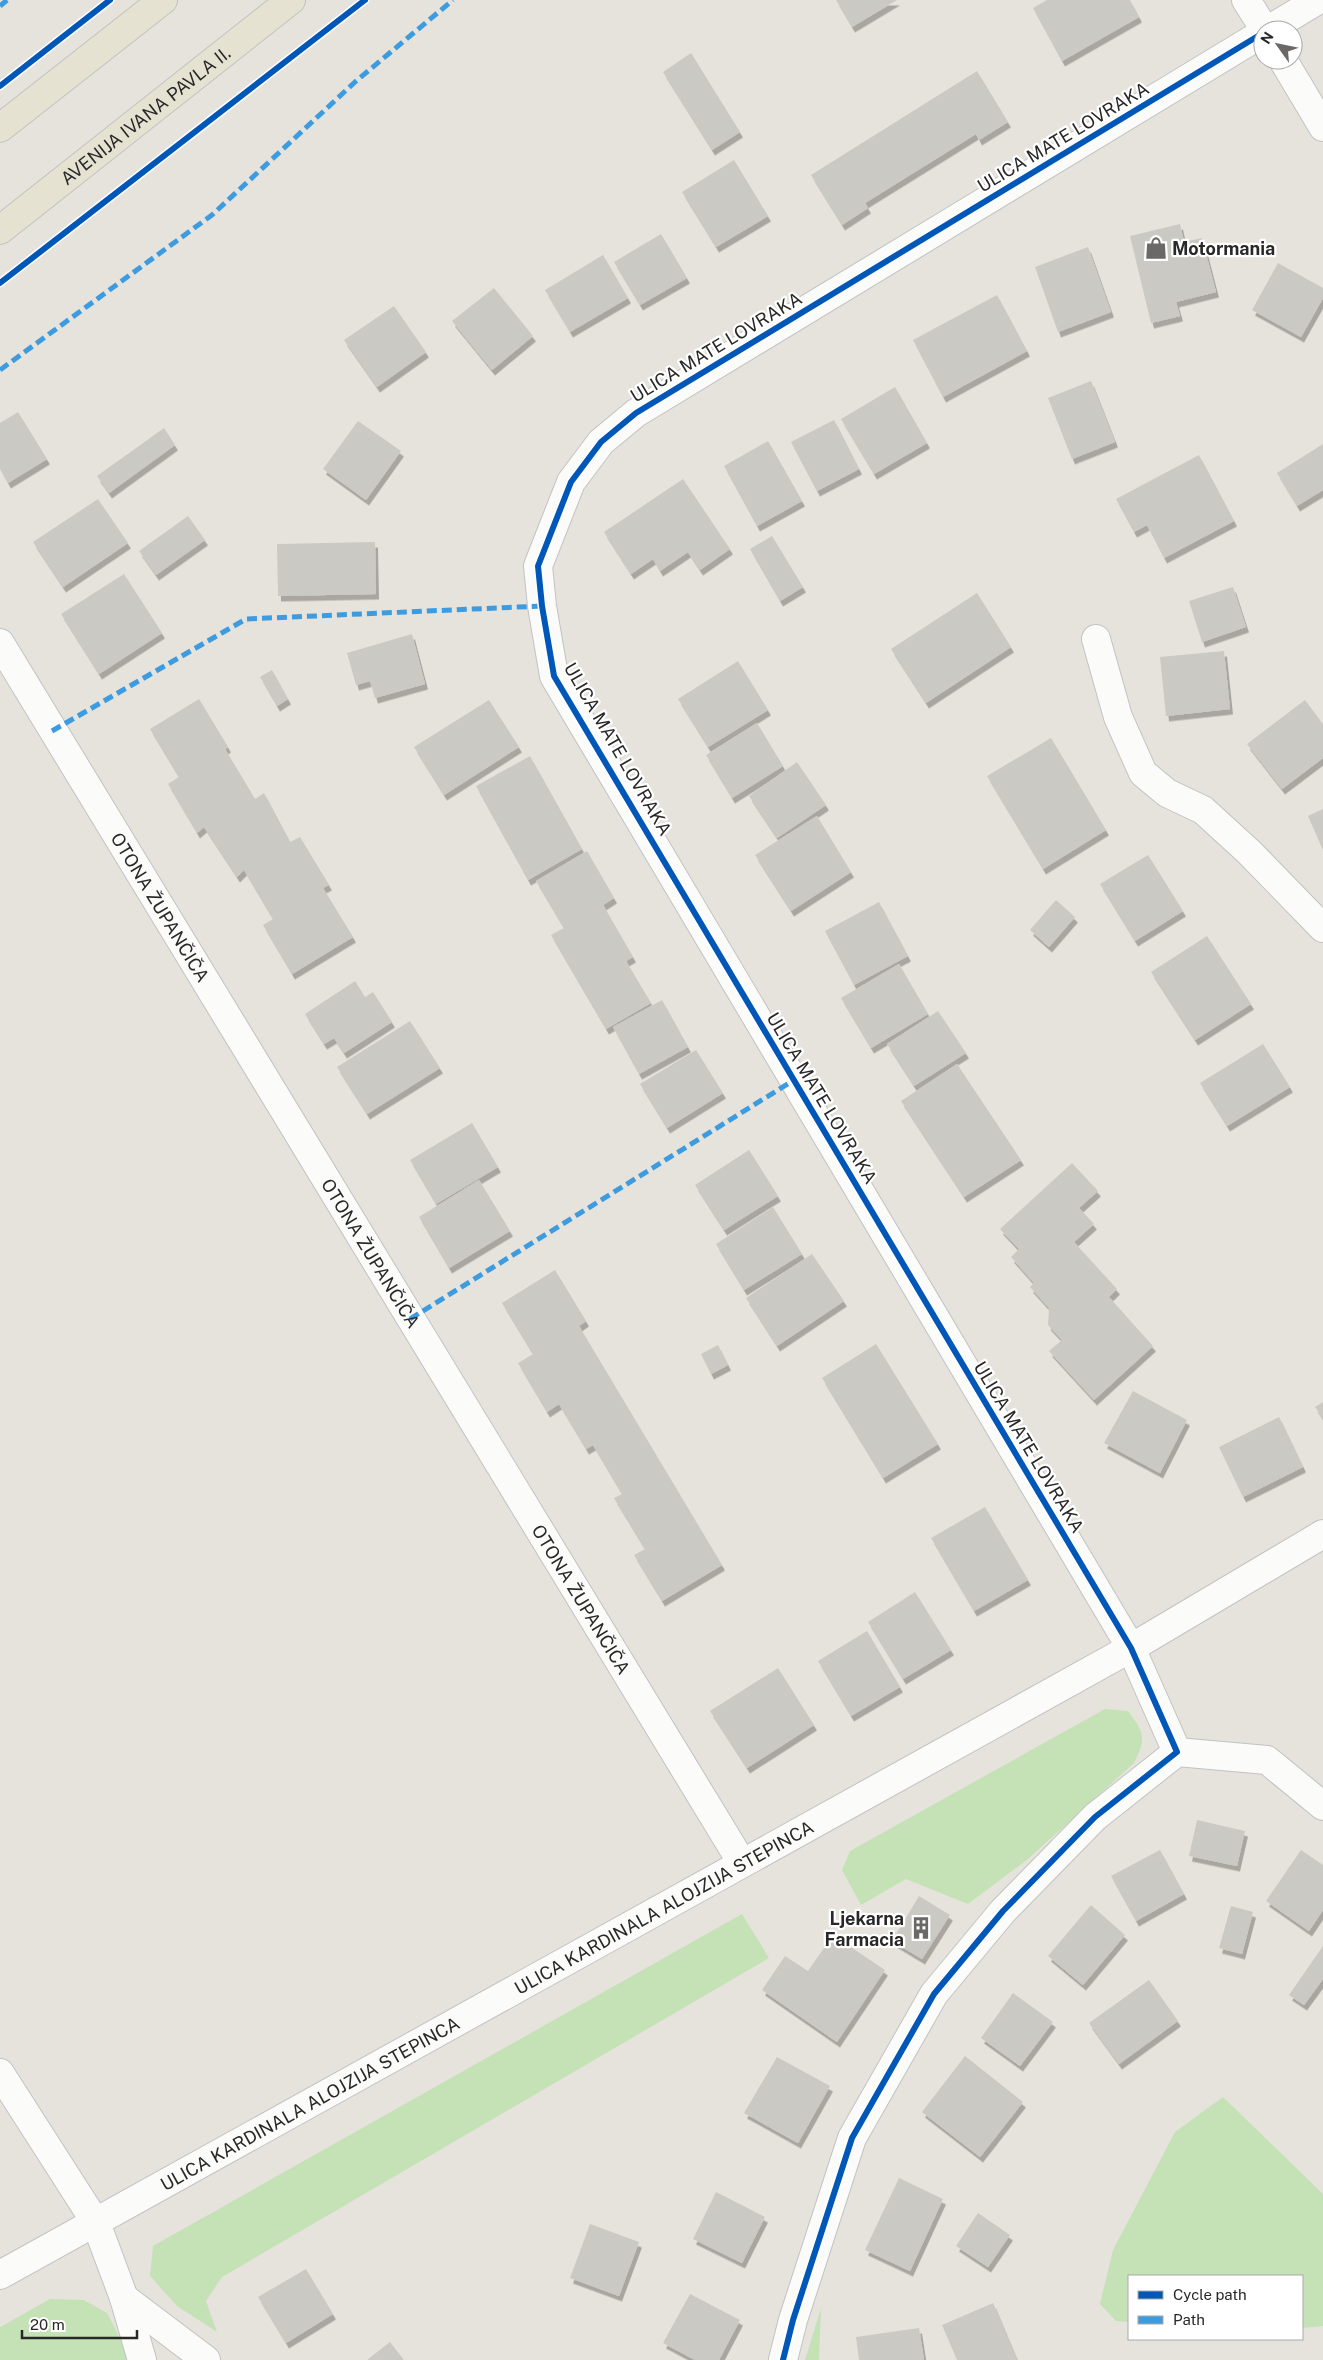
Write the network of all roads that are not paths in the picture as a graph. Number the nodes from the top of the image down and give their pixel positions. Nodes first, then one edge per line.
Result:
1 (163, 0) edge
2 (291, 0) edge
3 (1246, 0) edge
4 (1318, 0) edge
5 (1258, 20) edge
6 (1284, 20) edge
7 (1253, 38) edge
8 (1289, 70) edge
9 (1323, 127) edge
10 (0, 128) edge
11 (0, 230) edge
12 (1096, 639) dead end
13 (0, 644) edge
14 (1323, 928) edge
15 (1323, 1534) edge
16 (1131, 1648) junction
17 (1177, 1752) junction
18 (1323, 1806) edge
19 (742, 1863) junction
20 (0, 2073) edge
21 (96, 2223) junction
22 (0, 2275) edge
23 (124, 2298) junction
24 (142, 2360) edge
25 (206, 2360) edge
26 (782, 2360) edge

1 - 10 main road
2 - 11 main road, AVENIJA IVANA PAVLA II.
3 - 5 street
4 - 6 street, ULICA MATE LOVRAKA
7 - 16 street, ULICA MATE LOVRAKA
8 - 9 street
12 - 14 street
13 - 19 street, OTONA ŽUPANČIČA
15 - 16 street, ULICA KARDINALA ALOJZIJA STEPINCA
16 - 17 street, ULICA MATE LOVRAKA
16 - 19 street, ULICA KARDINALA ALOJZIJA STEPINCA
17 - 18 street
17 - 26 street
19 - 21 street, ULICA KARDINALA ALOJZIJA STEPINCA
20 - 21 street
21 - 22 street, ULICA KARDINALA ALOJZIJA STEPINCA
21 - 23 street
23 - 24 street
23 - 25 street

